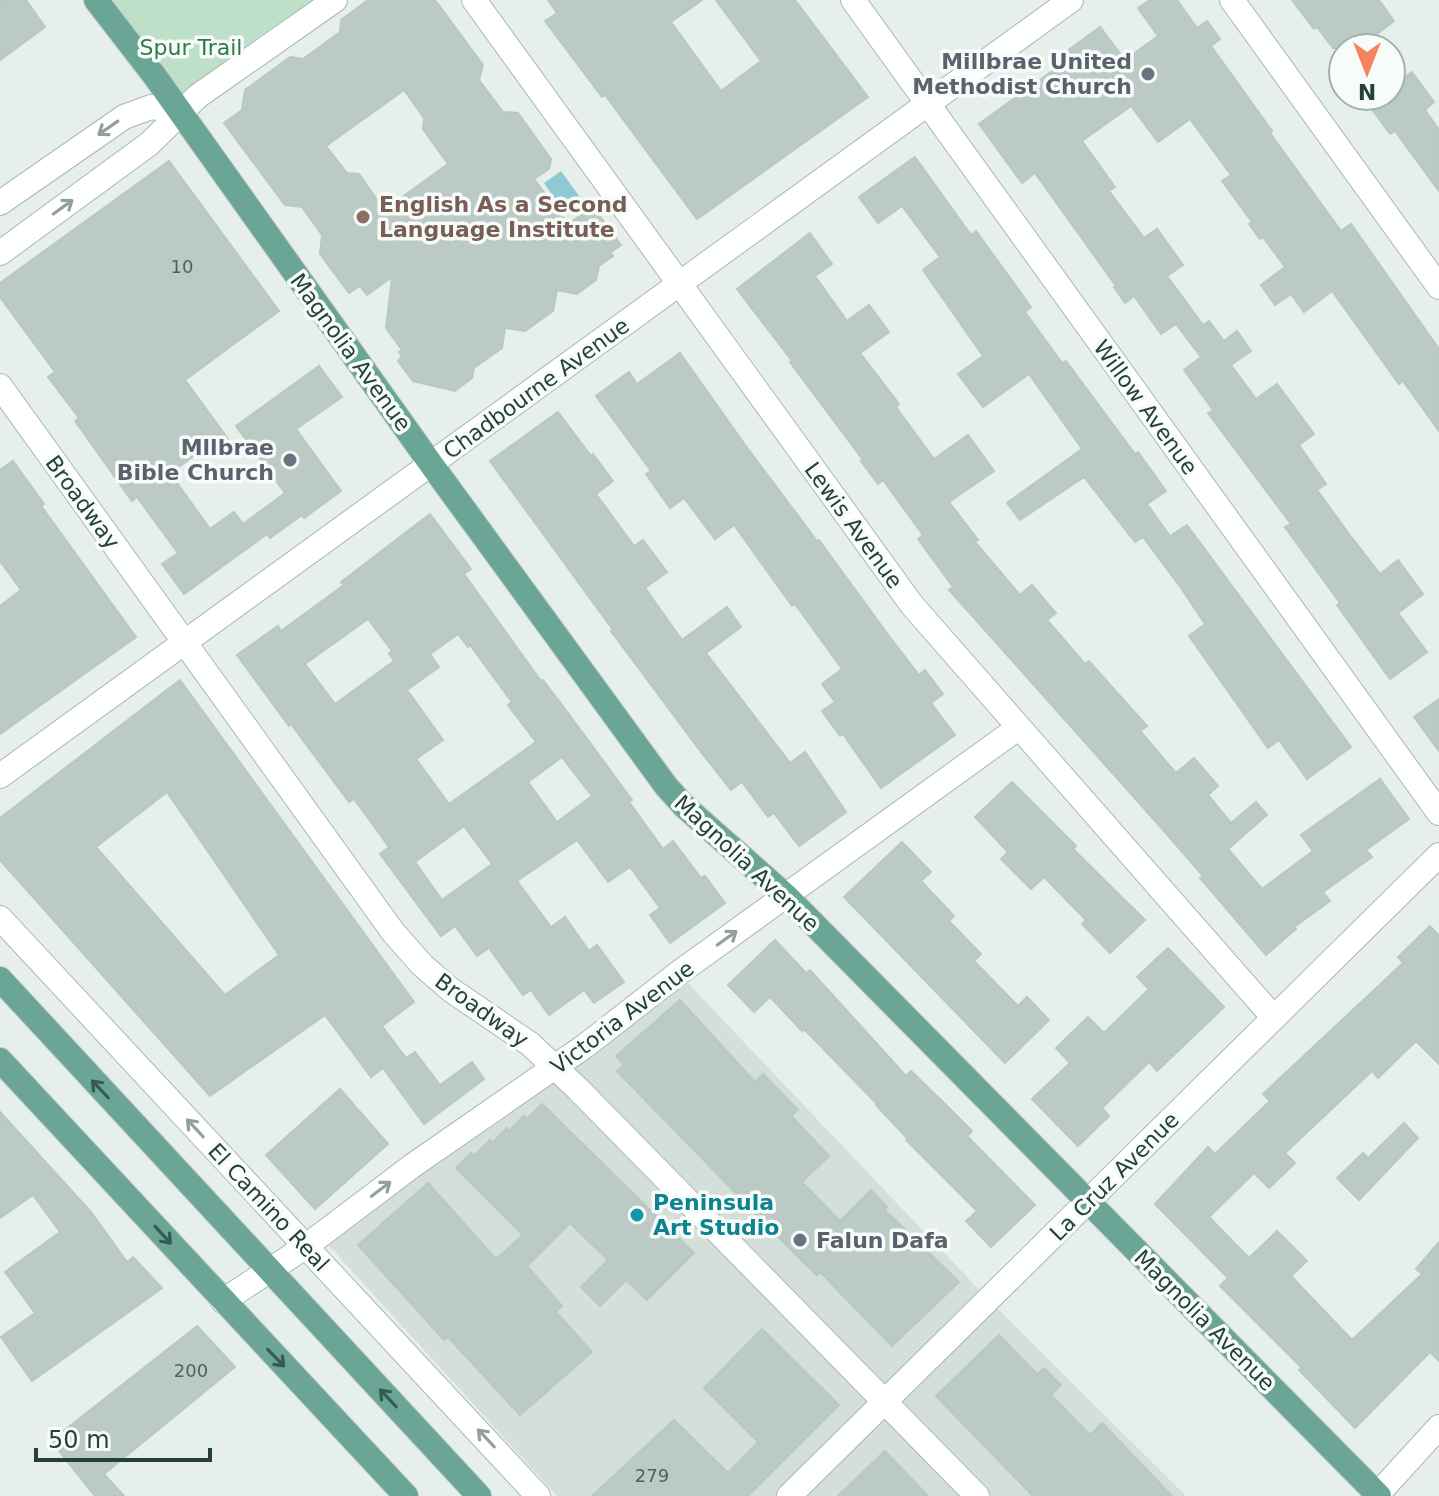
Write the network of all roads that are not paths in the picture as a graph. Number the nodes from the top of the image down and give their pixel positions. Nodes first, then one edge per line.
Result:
1 (96, 0) edge
2 (335, 0) edge
3 (474, 0) edge
4 (853, 0) edge
5 (1071, 0) edge
6 (1232, 0) edge
7 (928, 104) junction
8 (180, 112) junction
9 (0, 203) edge
10 (0, 253) edge
11 (679, 284) junction
12 (1439, 287) edge
13 (0, 386) edge
14 (431, 464) junction
15 (184, 643) junction
16 (1018, 728) junction
17 (0, 776) edge
18 (1439, 813) edge
19 (1439, 855) edge
20 (786, 896) junction
21 (0, 918) edge
22 (0, 979) edge
23 (1274, 1018) junction
24 (0, 1060) edge
25 (555, 1067) junction
26 (1088, 1202) junction
27 (305, 1247) junction
28 (268, 1269) junction
29 (223, 1301) junction
30 (884, 1403) junction
31 (1439, 1427) edge
32 (1377, 1495) edge
33 (406, 1496) edge
34 (479, 1496) edge
35 (538, 1496) edge
36 (789, 1496) edge
37 (977, 1496) edge

1 - 8 main road, Magnolia Avenue
2 - 8 street
3 - 11 street, Lewis Avenue
4 - 7 street, Willow Avenue
5 - 7 street, Chadbourne Avenue
6 - 12 street
7 - 11 street, Chadbourne Avenue
7 - 18 street, Willow Avenue
8 -> 9 street
10 -> 8 street
8 - 14 main road, Magnolia Avenue
11 - 14 street, Chadbourne Avenue
11 - 16 street, Lewis Avenue
13 - 15 street, Broadway
14 - 15 street, Chadbourne Avenue
14 - 20 main road, Magnolia Avenue
15 - 17 street, Chadbourne Avenue
15 - 25 street, Broadway
16 - 20 street, Victoria Avenue
16 - 23 street, Lewis Avenue
19 - 23 street, La Cruz Avenue
25 -> 20 street, Victoria Avenue
20 - 26 main road, Magnolia Avenue
27 -> 21 street, El Camino Real
28 -> 22 main road, El Camino Real
23 - 26 street, La Cruz Avenue
24 -> 29 main road
27 -> 25 street, Victoria Avenue
25 - 30 street, Broadway
26 - 30 street, La Cruz Avenue
26 - 32 main road, Magnolia Avenue
27 - 28 street, Victoria Avenue
35 -> 27 street, El Camino Real
28 - 29 street, Victoria Avenue
34 -> 28 main road, El Camino Real
29 -> 33 main road
30 - 36 street, La Cruz Avenue
30 - 37 street, Broadway
31 - 32 street

